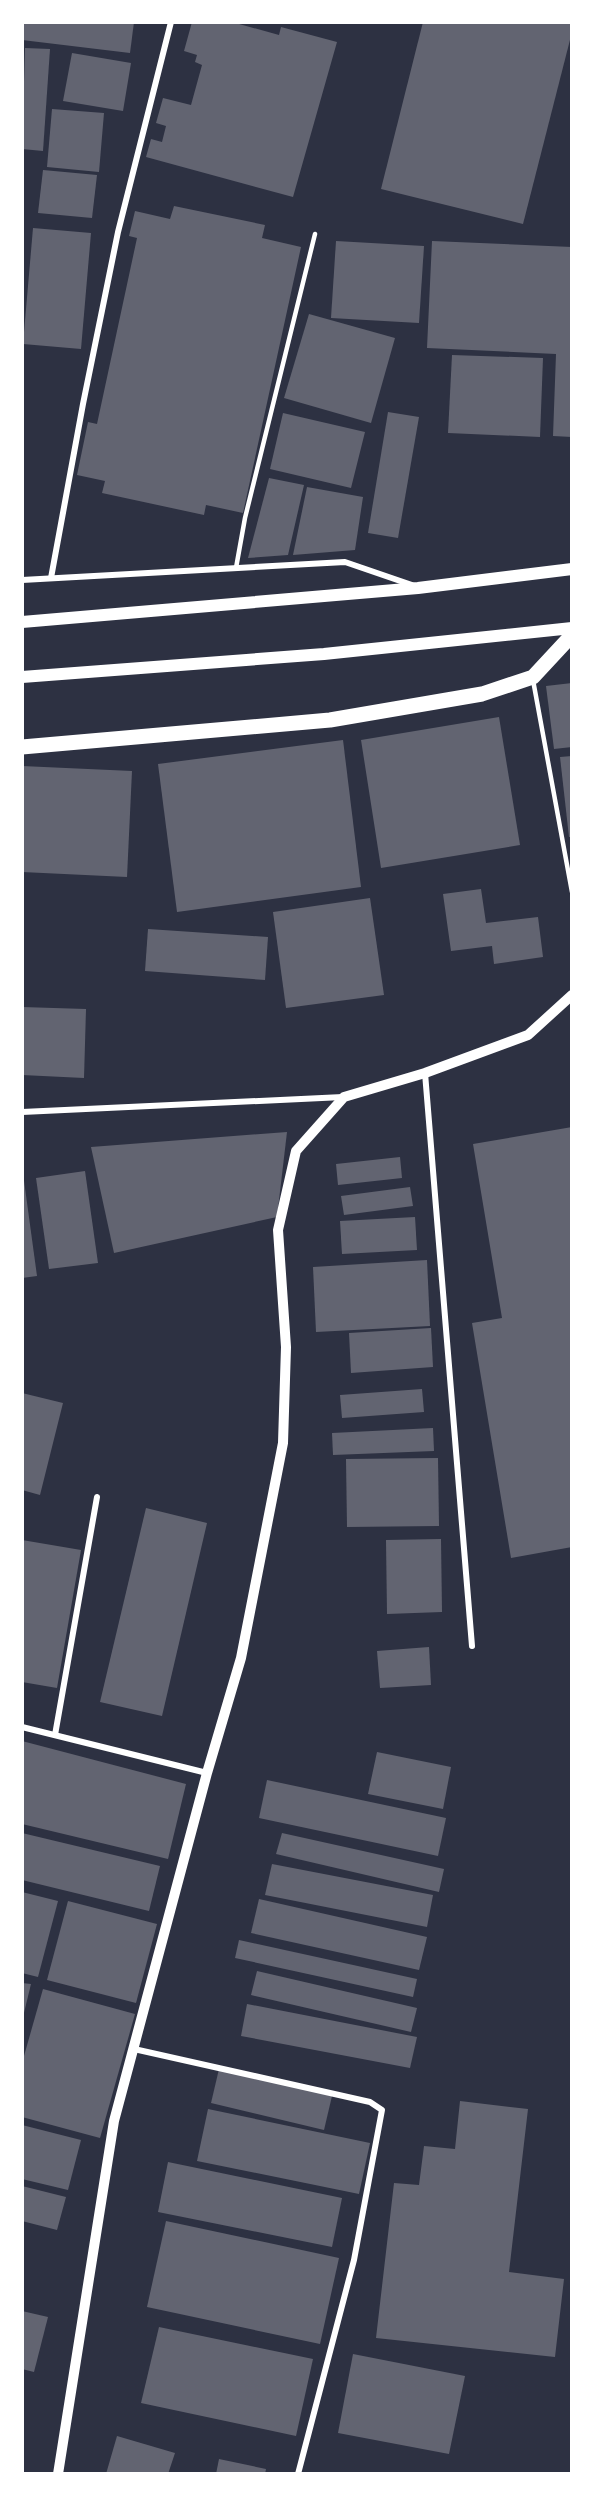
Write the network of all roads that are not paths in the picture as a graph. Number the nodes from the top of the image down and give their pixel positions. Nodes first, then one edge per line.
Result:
1 (171, 22) edge
2 (315, 234) dead end
3 (236, 568) junction
4 (572, 569) edge
5 (51, 578) junction
6 (22, 580) edge
7 (418, 588) junction
8 (22, 622) edge
9 (572, 628) edge
10 (572, 634) edge
11 (22, 677) edge
12 (533, 677) junction
13 (22, 747) edge
14 (572, 892) edge
15 (572, 995) edge
16 (425, 1073) junction
17 (344, 1097) junction
18 (22, 1112) edge
19 (97, 1497) dead end
20 (472, 1646) dead end
21 (22, 1726) edge
22 (55, 1735) junction
23 (207, 1773) junction
24 (134, 2049) junction
25 (58, 2474) edge
26 (298, 2474) edge

1 - 5 street
2 - 3 lane
3 - 5 street
3 - 7 street
4 - 7 main road
5 - 6 street
7 - 8 main road
9 - 11 main road
10 - 12 main road
12 - 13 main road
12 - 14 lane
15 - 16 street
16 - 17 street
16 - 20 street
17 - 18 street
17 - 23 street
19 - 22 street
21 - 22 street
22 - 23 street
23 - 24 street
24 - 25 street
24 - 26 street

